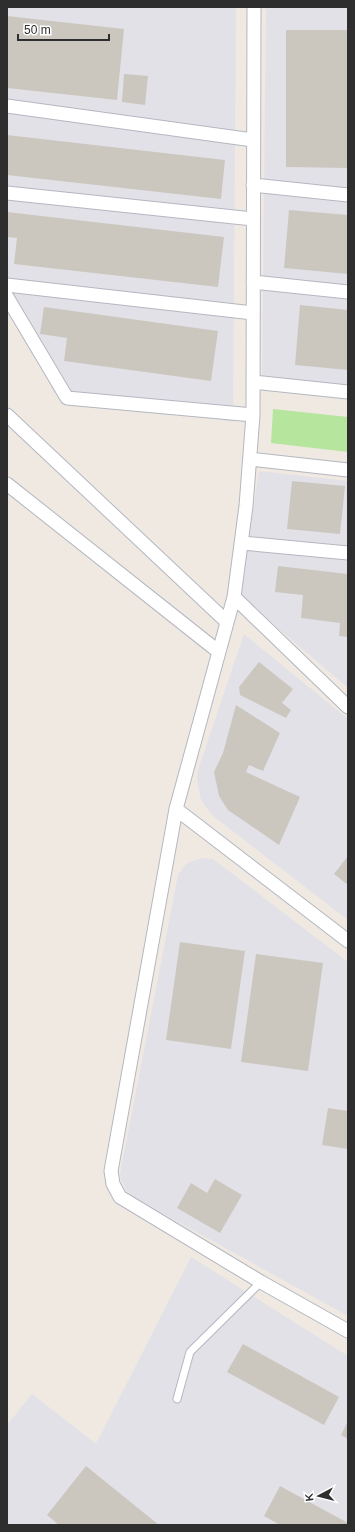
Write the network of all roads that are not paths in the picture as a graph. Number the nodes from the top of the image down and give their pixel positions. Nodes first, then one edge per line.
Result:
1 (254, 7) edge
2 (7, 106) edge
3 (253, 140) junction
4 (254, 185) junction
5 (7, 193) edge
6 (348, 195) edge
7 (253, 219) junction
8 (253, 282) junction
9 (7, 285) edge
10 (348, 292) edge
11 (7, 297) edge
12 (253, 313) junction
13 (253, 382) junction
14 (348, 392) edge
15 (7, 415) edge
16 (253, 415) junction
17 (250, 459) junction
18 (348, 470) edge
19 (7, 484) edge
20 (242, 543) junction
21 (348, 554) edge
22 (234, 597) junction
23 (227, 622) junction
24 (219, 652) junction
25 (348, 707) edge
26 (176, 809) junction
27 (348, 941) edge
28 (261, 1282) junction
29 (348, 1331) edge
30 (177, 1399) dead end

1 - 3 street
2 - 3 street
3 - 4 street
4 - 6 street
4 - 7 street
5 - 7 street
7 - 8 street
8 - 10 street
8 - 12 street
9 - 12 street
11 - 16 street
12 - 13 street
13 - 14 street
13 - 16 street
15 - 23 street
16 - 17 street
17 - 18 street
17 - 20 street
19 - 24 street
20 - 21 street
20 - 22 street
22 - 23 street
22 - 25 street
23 - 24 street
24 - 26 street
26 - 27 street
26 - 28 street
28 - 29 street
28 - 30 lane

